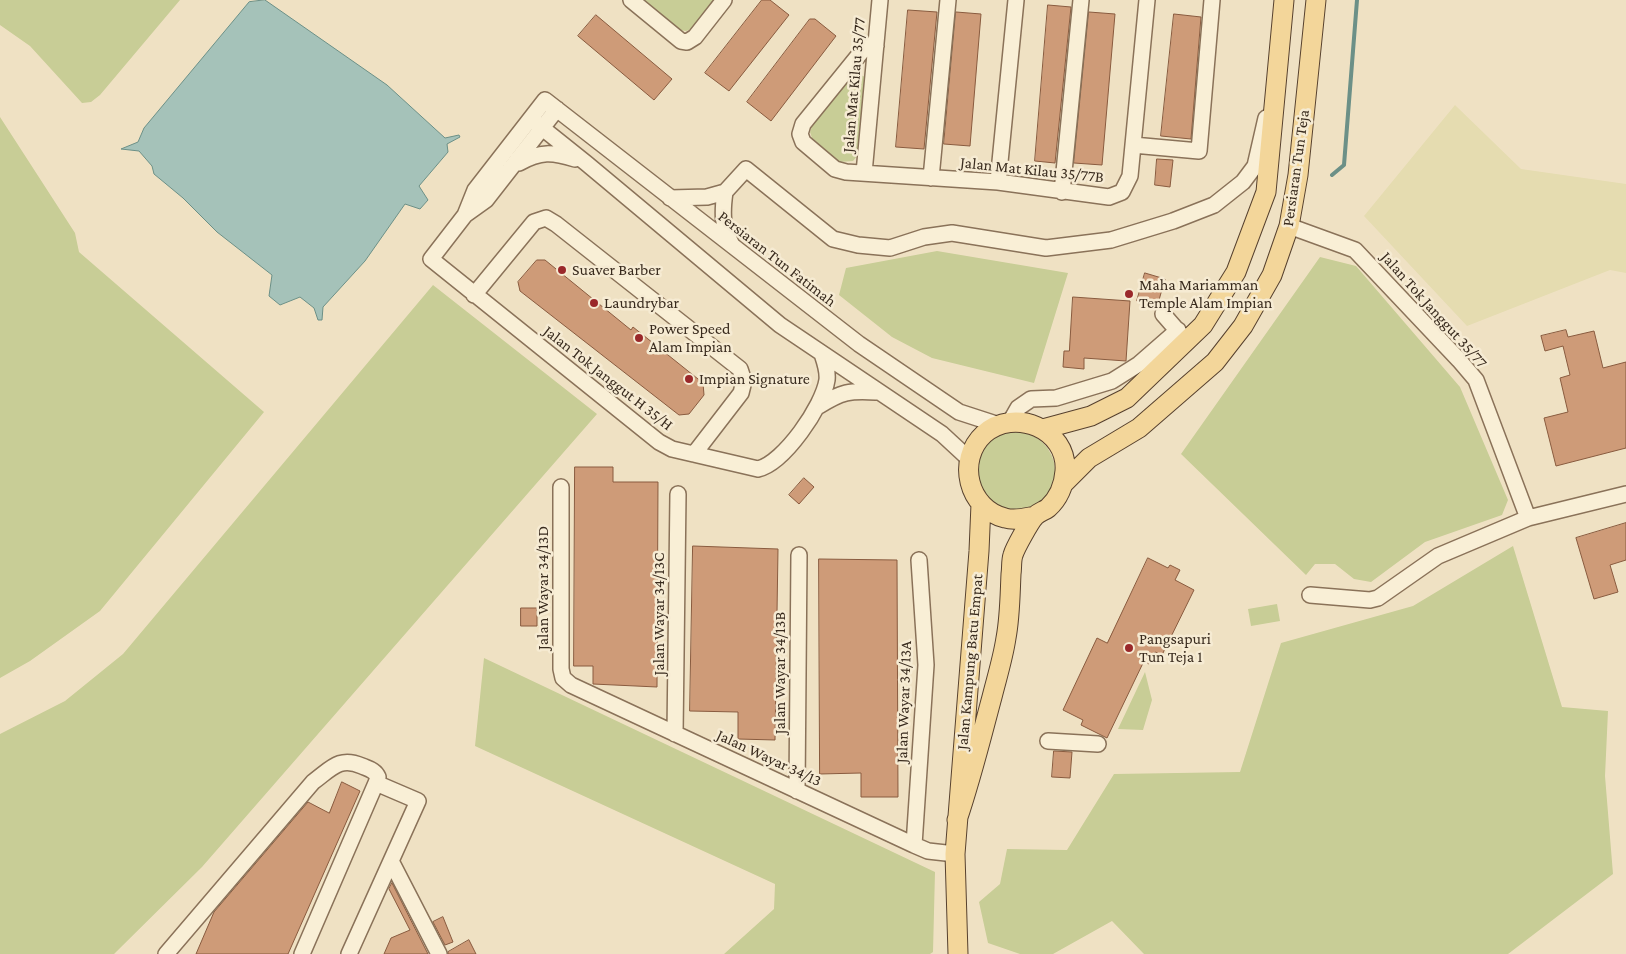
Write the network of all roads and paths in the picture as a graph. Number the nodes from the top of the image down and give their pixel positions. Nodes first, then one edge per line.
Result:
1 (632, 0) edge
2 (724, 0) edge
3 (880, 0) edge
4 (948, 0) edge
5 (1016, 0) edge
6 (1082, 0) edge
7 (1147, 0) edge
8 (1212, 0) edge
9 (1284, 0) edge
10 (1316, 0) edge
11 (876, 46) junction
12 (1278, 62) junction
13 (536, 124) junction
14 (1133, 145) junction
15 (586, 163) junction
16 (515, 165) junction
17 (864, 173) junction
18 (931, 178) junction
19 (998, 182) junction
20 (725, 192) junction
21 (1062, 192) junction
22 (670, 198) junction
23 (464, 215) junction
24 (1289, 226) junction
25 (733, 248) junction
26 (474, 295) junction
27 (1163, 314) dead end
28 (1182, 335) junction
29 (822, 354) junction
30 (878, 392) junction
31 (819, 406) junction
32 (1004, 423) junction
33 (1043, 429) junction
34 (694, 454) junction
35 (969, 459) junction
36 (1064, 484) junction
37 (561, 487) dead end
38 (678, 494) dead end
39 (1626, 494) edge
40 (981, 504) junction
41 (1035, 516) junction
42 (1528, 518) junction
43 (799, 555) dead end
44 (919, 560) dead end
45 (1310, 595) dead end
46 (571, 686) joint
47 (675, 734) junction
48 (1048, 741) dead end
49 (1098, 744) dead end
50 (376, 783) junction
51 (797, 790) junction
52 (957, 820) junction
53 (914, 845) junction
54 (955, 854) junction
55 (391, 861) junction
56 (166, 954) edge
57 (302, 954) edge
58 (349, 954) edge
59 (439, 954) edge
60 (958, 954) edge

1 - 2 street
3 - 11 street, Jalan Mat Kilau 35/77
4 - 18 street
5 - 19 street
6 - 21 street
7 - 14 street, Jalan Mat Kilau 35/77B
8 - 14 street
9 - 12 main road, Persiaran Tun Teja
10 - 24 main road, Persiaran Tun Teja
11 - 17 street, Jalan Mat Kilau 35/77
11 - 17 street, Jalan Mat Kilau 35/77B
12 - 20 street
12 - 28 main road, Persiaran Tun Teja
13 - 15 street
13 - 16 street
13 - 22 street, Persiaran Tun Fatimah
13 - 23 street
14 - 21 street, Jalan Mat Kilau 35/77B
15 - 16 street
15 - 29 street
16 - 23 street
17 - 18 street, Jalan Mat Kilau 35/77B
18 - 19 street, Jalan Mat Kilau 35/77B
19 - 21 street, Jalan Mat Kilau 35/77B
20 - 22 street
20 - 25 street
22 - 25 street, Persiaran Tun Fatimah
23 - 26 street, Jalan Tok Janggut H 35/H
24 - 36 main road, Persiaran Tun Teja
24 - 42 street, Jalan Tok Janggut 35/77
25 - 32 street, Persiaran Tun Fatimah
26 - 34 street, Jalan Tok Janggut H 35/H
26 - 34 street
27 - 28 street
28 - 32 street
28 - 33 main road, Persiaran Tun Teja
29 - 30 street
29 - 31 street
30 - 31 street
30 - 35 street
31 - 34 street, Jalan Tok Janggut H 35/H
32 - 33 main road
32 - 35 main road
33 - 36 main road
35 - 40 main road
36 - 41 main road
37 - 46 street, Jalan Wayar 34/13D
38 - 47 street, Jalan Wayar 34/13C
39 - 42 street
40 - 41 main road
40 - 52 main road, Jalan Kampung Batu Empat
41 - 52 main road, Jalan Kampung Batu Empat
42 - 45 street
43 - 51 street, Jalan Wayar 34/13B
44 - 53 street, Jalan Wayar 34/13A
46 - 47 street, Jalan Wayar 34/13
47 - 51 street, Jalan Wayar 34/13
48 - 49 street
50 - 55 street
50 - 56 street
50 - 57 street
51 - 53 street, Jalan Wayar 34/13
52 - 54 main road, Jalan Kampung Batu Empat
53 - 54 street, Jalan Wayar 34/13
54 - 60 main road, Jalan Kampung Batu Empat
55 - 58 street
55 - 59 street

